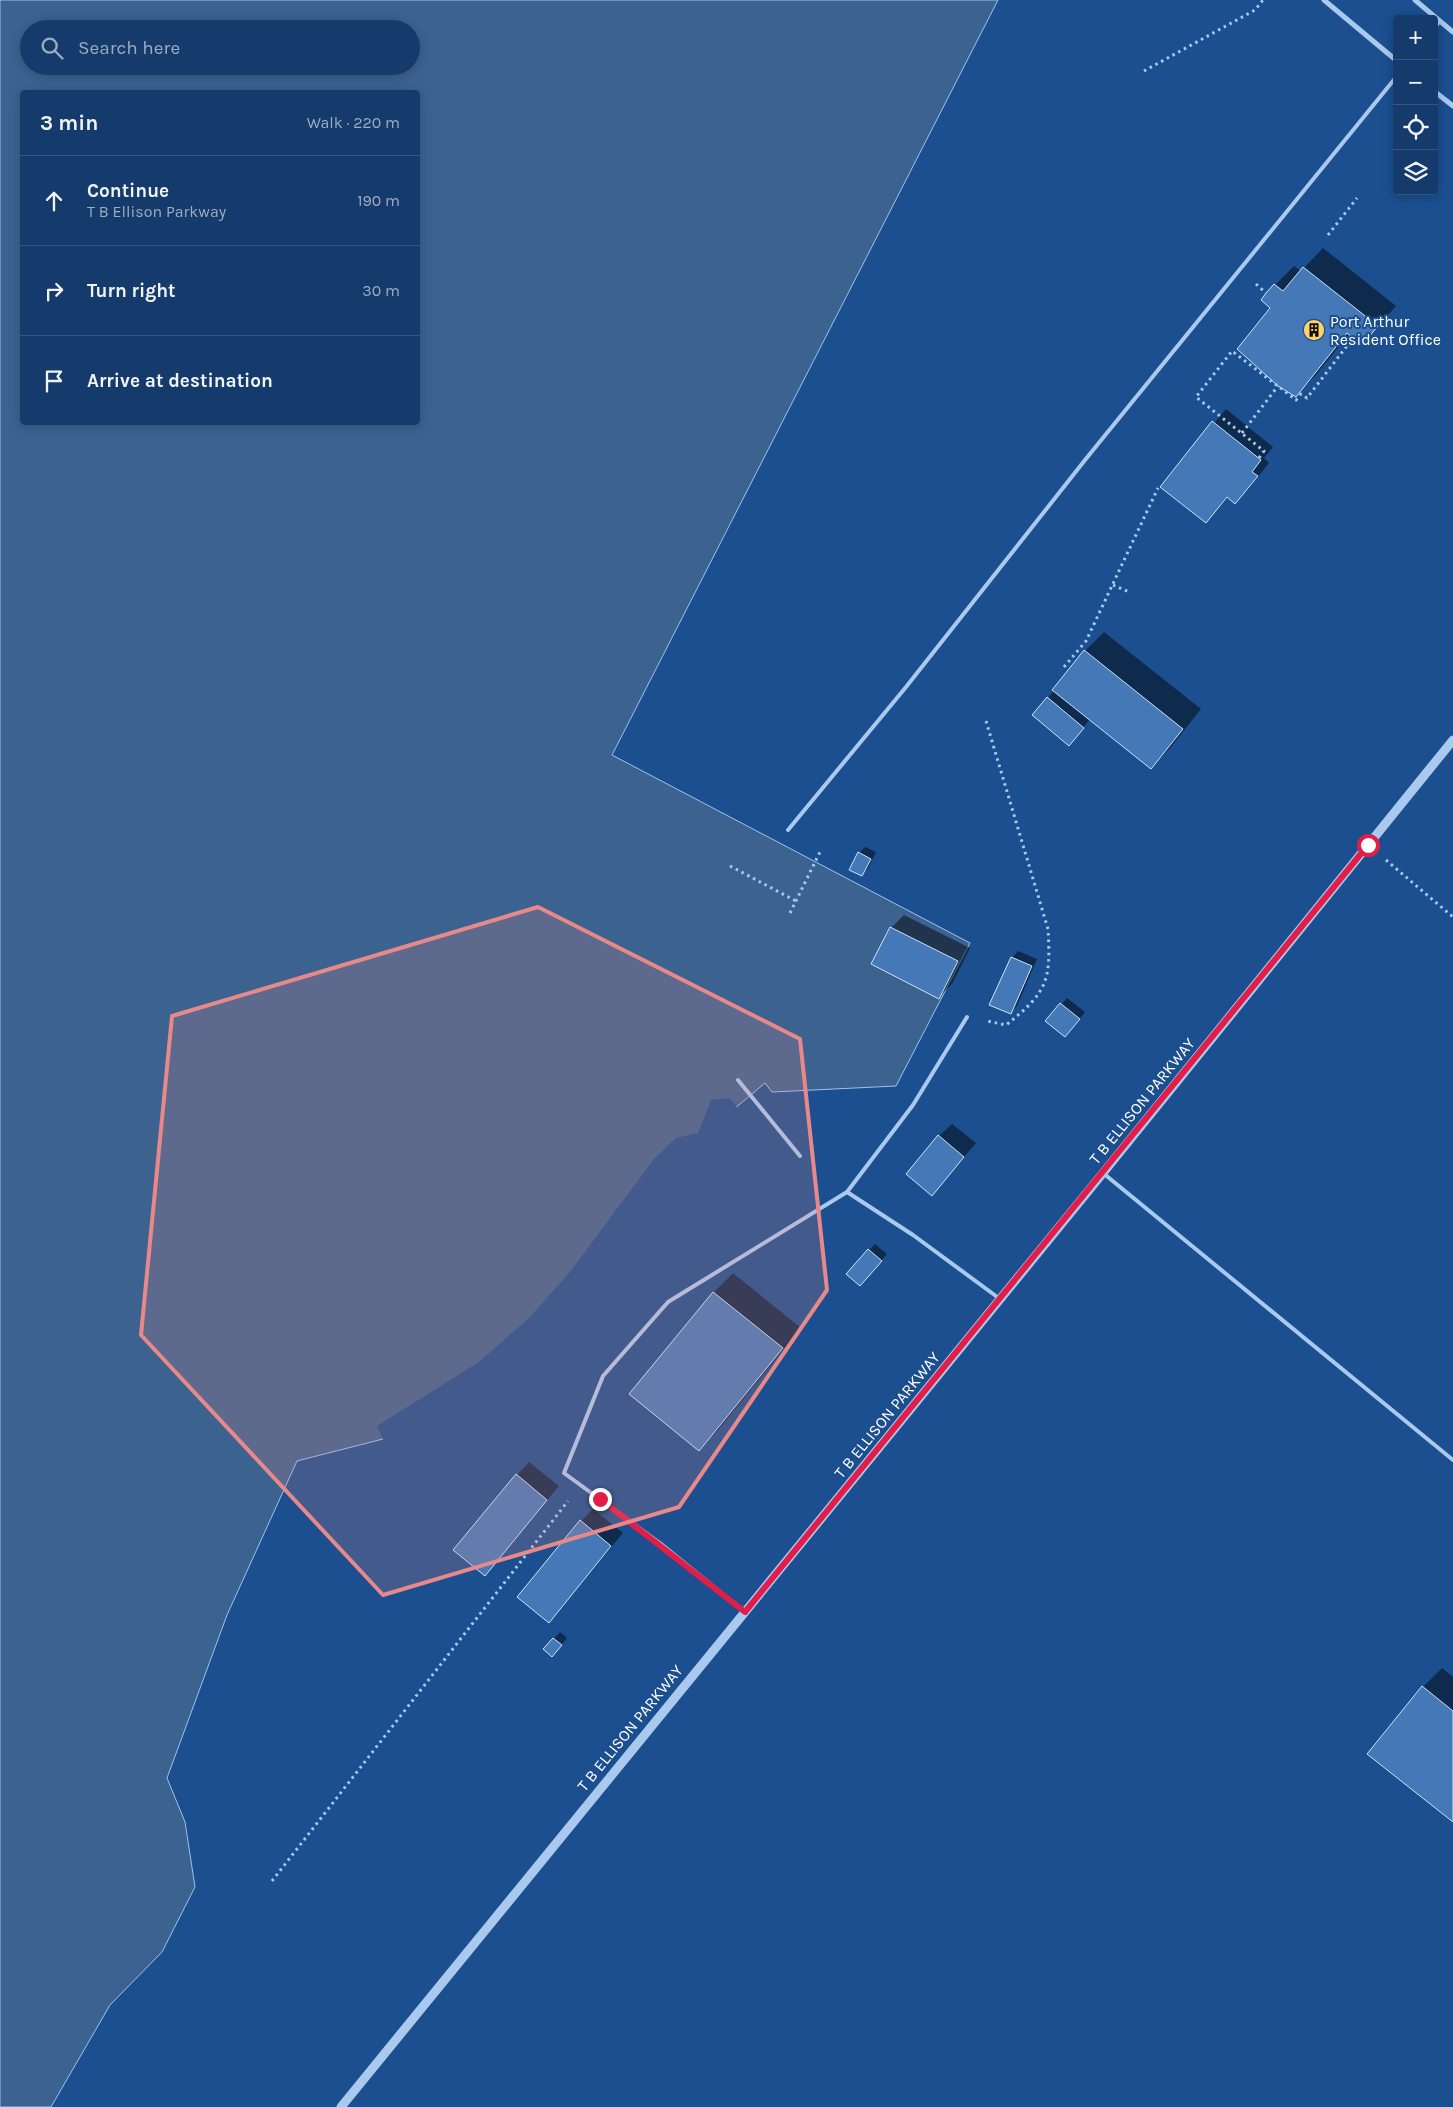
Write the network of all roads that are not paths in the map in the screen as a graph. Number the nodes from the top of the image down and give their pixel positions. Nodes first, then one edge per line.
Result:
1 (1324, 0) edge
2 (1415, 0) edge
3 (1440, 21) junction
4 (1438, 23) edge
5 (1453, 32) edge
6 (1396, 60) edge
7 (1393, 81) edge
8 (1438, 94) edge
9 (1453, 106) edge
10 (1453, 740) edge
11 (788, 830) dead end
12 (967, 1017) road end
13 (738, 1080) dead end
14 (800, 1156) dead end
15 (1103, 1173) junction
16 (847, 1192) junction
17 (1000, 1299) junction
18 (1453, 1460) edge
19 (745, 1612) junction
20 (341, 2107) edge

1 - 6 street
2 - 3 street
3 - 4 lane
3 - 5 street
7 - 11 lane
8 - 9 street
10 - 15 street, T B ELLISON PARKWAY
12 - 16 lane
13 - 14 lane
15 - 17 street, T B ELLISON PARKWAY
15 - 18 lane
16 - 17 lane
16 - 19 lane
17 - 19 street, T B ELLISON PARKWAY
19 - 20 street, T B ELLISON PARKWAY

